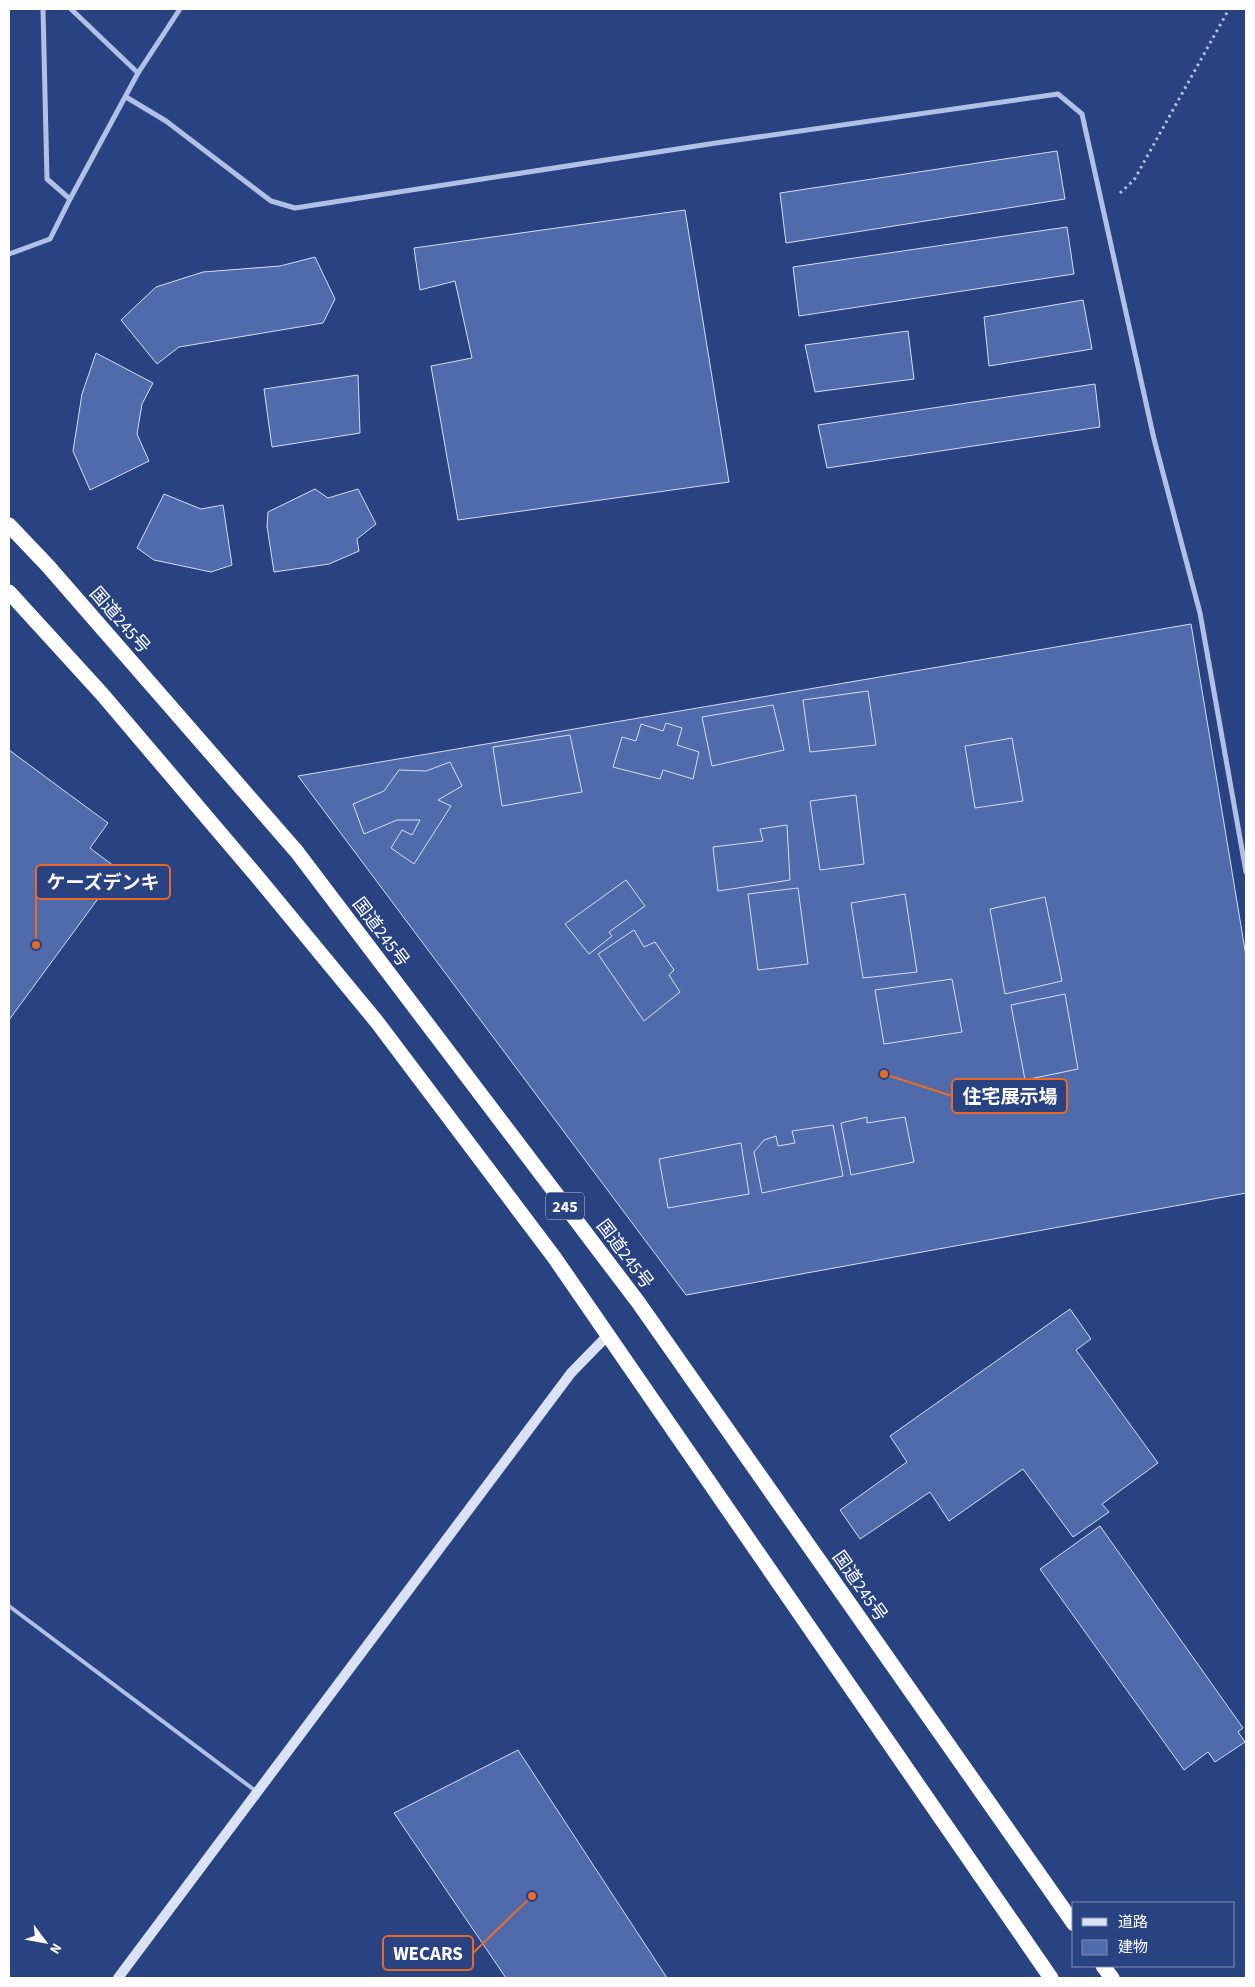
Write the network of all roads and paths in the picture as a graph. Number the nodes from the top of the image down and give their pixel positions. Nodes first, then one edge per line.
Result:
1 (42, 9) edge
2 (71, 9) edge
3 (180, 9) edge
4 (1229, 9) edge
5 (138, 74) junction
6 (126, 97) junction
7 (70, 199) junction
8 (1104, 208) junction
9 (9, 254) edge
10 (9, 525) edge
11 (9, 592) edge
12 (1246, 872) edge
13 (608, 1335) junction
14 (9, 1606) edge
15 (257, 1792) junction
16 (1072, 1921) edge
17 (1104, 1967) edge
18 (118, 1978) edge
19 (1051, 1978) edge
20 (1112, 1978) edge

1 - 7 street
2 - 5 street
3 - 5 street
4 - 8 path
5 - 6 street
6 - 7 street
6 - 8 street
7 - 9 street
8 - 12 street
10 - 16 highway, 国道245号 / 245
11 - 13 highway, 245
13 - 15 street
13 - 19 highway, 245
14 - 15 lane
15 - 18 street
17 - 20 highway

